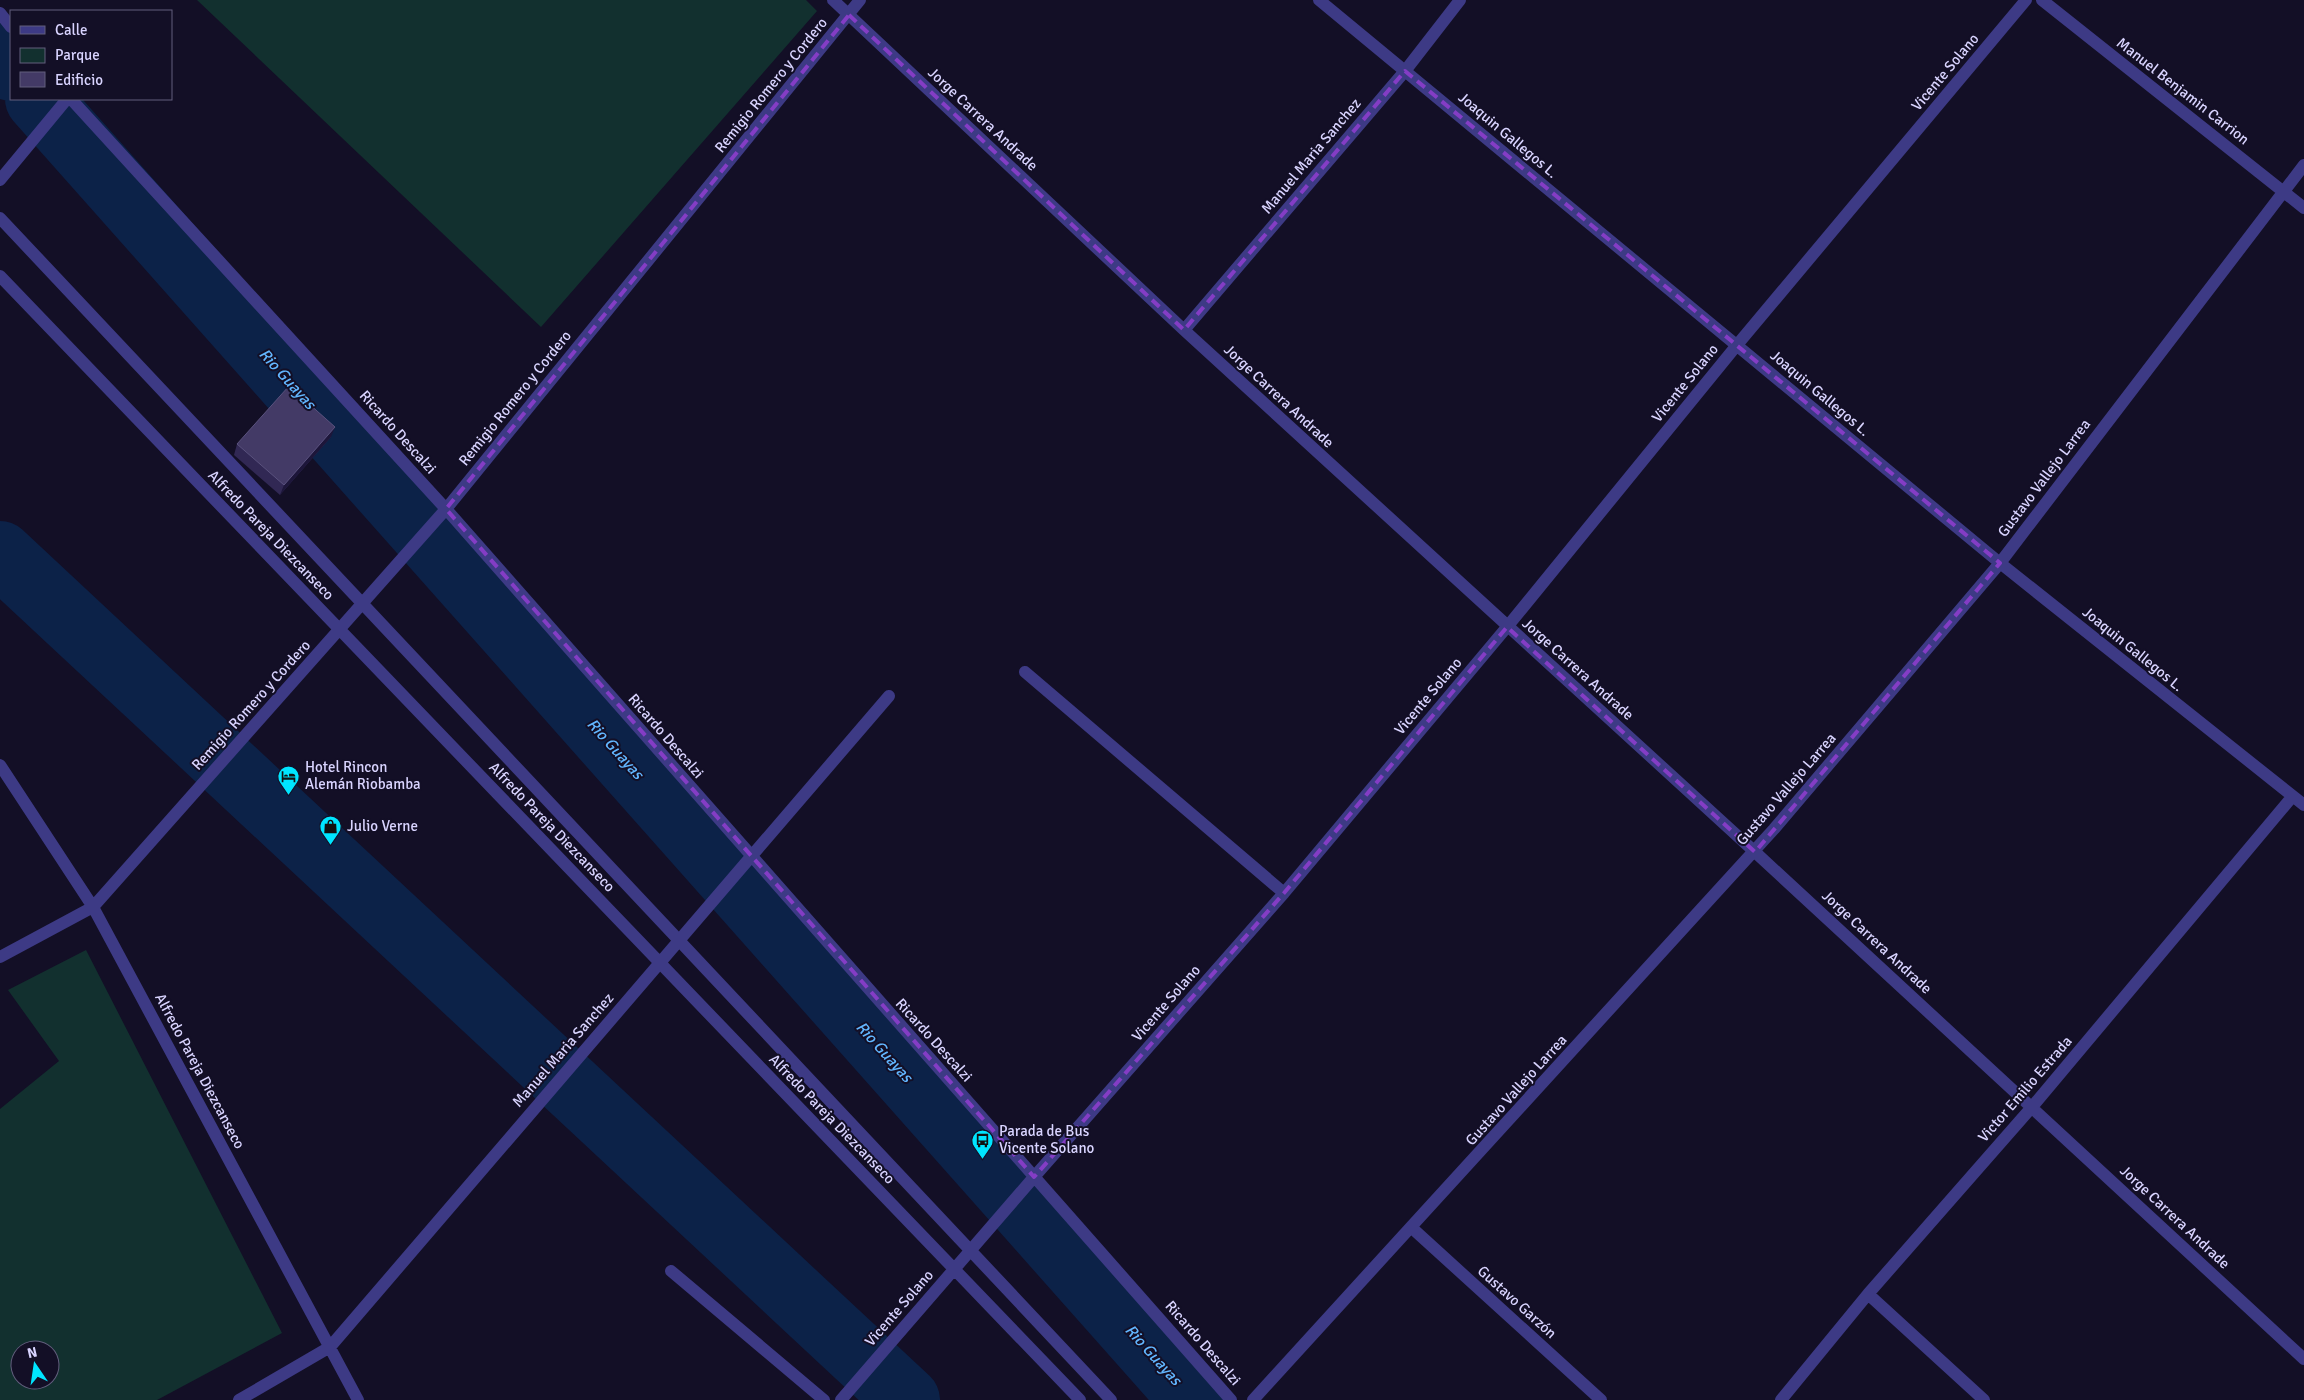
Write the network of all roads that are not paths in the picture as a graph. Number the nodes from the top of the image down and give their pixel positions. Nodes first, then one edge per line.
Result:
1 (833, 0) edge
2 (860, 0) edge
3 (1319, 0) edge
4 (1460, 0) edge
5 (2026, 0) edge
6 (2042, 0) edge
7 (0, 13) edge
8 (849, 15) junction
9 (10, 26) edge
10 (1405, 71) junction
11 (66, 100) edge
12 (72, 100) edge
13 (2304, 165) edge
14 (0, 180) edge
15 (2284, 190) junction
16 (2304, 208) edge
17 (0, 218) edge
18 (0, 276) edge
19 (1184, 330) junction
20 (1737, 345) junction
21 (446, 509) junction
22 (2000, 563) junction
23 (1507, 627) junction
24 (1025, 672) dead end
25 (889, 696) dead end
26 (0, 766) edge
27 (2292, 798) junction
28 (2304, 805) edge
29 (1755, 852) junction
30 (750, 856) junction
31 (1284, 894) junction
32 (93, 907) junction
33 (0, 958) edge
34 (2032, 1107) junction
35 (1034, 1177) junction
36 (1412, 1228) junction
37 (671, 1270) dead end
38 (1868, 1294) junction
39 (330, 1347) junction
40 (2304, 1359) edge
41 (239, 1400) edge
42 (358, 1400) edge
43 (824, 1400) edge
44 (841, 1400) edge
45 (1080, 1400) edge
46 (1111, 1400) edge
47 (1231, 1400) edge
48 (1253, 1400) edge
49 (1601, 1400) edge
50 (1780, 1400) edge
51 (1984, 1400) edge

1 - 8 street, Jorge Carrera Andrade
2 - 8 street, Remigio Romero y Cordero
3 - 10 street, Joaquin Gallegos L.
4 - 10 street, Manuel Maria Sanchez
5 - 20 street, Vicente Solano
6 - 15 street, Manuel Benjamin Carrion
7 - 9 street
8 - 19 street, Jorge Carrera Andrade
8 - 21 street, Remigio Romero y Cordero
10 - 19 street, Manuel Maria Sanchez
10 - 20 street, Joaquin Gallegos L.
11 - 14 street
12 - 21 street, Ricardo Descalzi
13 - 15 street, Gustavo Vallejo Larrea
15 - 16 street, Manuel Benjamin Carrion
15 - 22 street, Gustavo Vallejo Larrea
17 - 46 street
18 - 45 street, Alfredo Pareja Diezcanseco
19 - 23 street, Jorge Carrera Andrade
20 - 22 street, Joaquin Gallegos L.
20 - 23 street, Vicente Solano
21 - 30 street, Ricardo Descalzi
21 - 32 street, Remigio Romero y Cordero
22 - 27 street, Joaquin Gallegos L.
22 - 29 street, Gustavo Vallejo Larrea
23 - 29 street, Jorge Carrera Andrade
23 - 31 street, Vicente Solano
24 - 31 street
25 - 30 street, Manuel Maria Sanchez
26 - 32 street, Alfredo Pareja Diezcanseco
27 - 28 street, Joaquin Gallegos L.
27 - 34 street, Victor Emilio Estrada
29 - 34 street, Jorge Carrera Andrade
29 - 36 street, Gustavo Vallejo Larrea
30 - 35 street, Ricardo Descalzi
30 - 39 street, Manuel Maria Sanchez
31 - 35 street, Vicente Solano
32 - 33 street, Remigio Romero y Cordero
32 - 39 street, Alfredo Pareja Diezcanseco
34 - 38 street, Victor Emilio Estrada
34 - 40 street, Jorge Carrera Andrade
35 - 44 street, Vicente Solano
35 - 47 street, Ricardo Descalzi
36 - 48 street, Gustavo Vallejo Larrea
36 - 49 street, Gustavo Garzón
37 - 43 street
38 - 50 street, Victor Emilio Estrada
38 - 51 street
39 - 41 street, Manuel Maria Sanchez
39 - 42 street, Alfredo Pareja Diezcanseco

